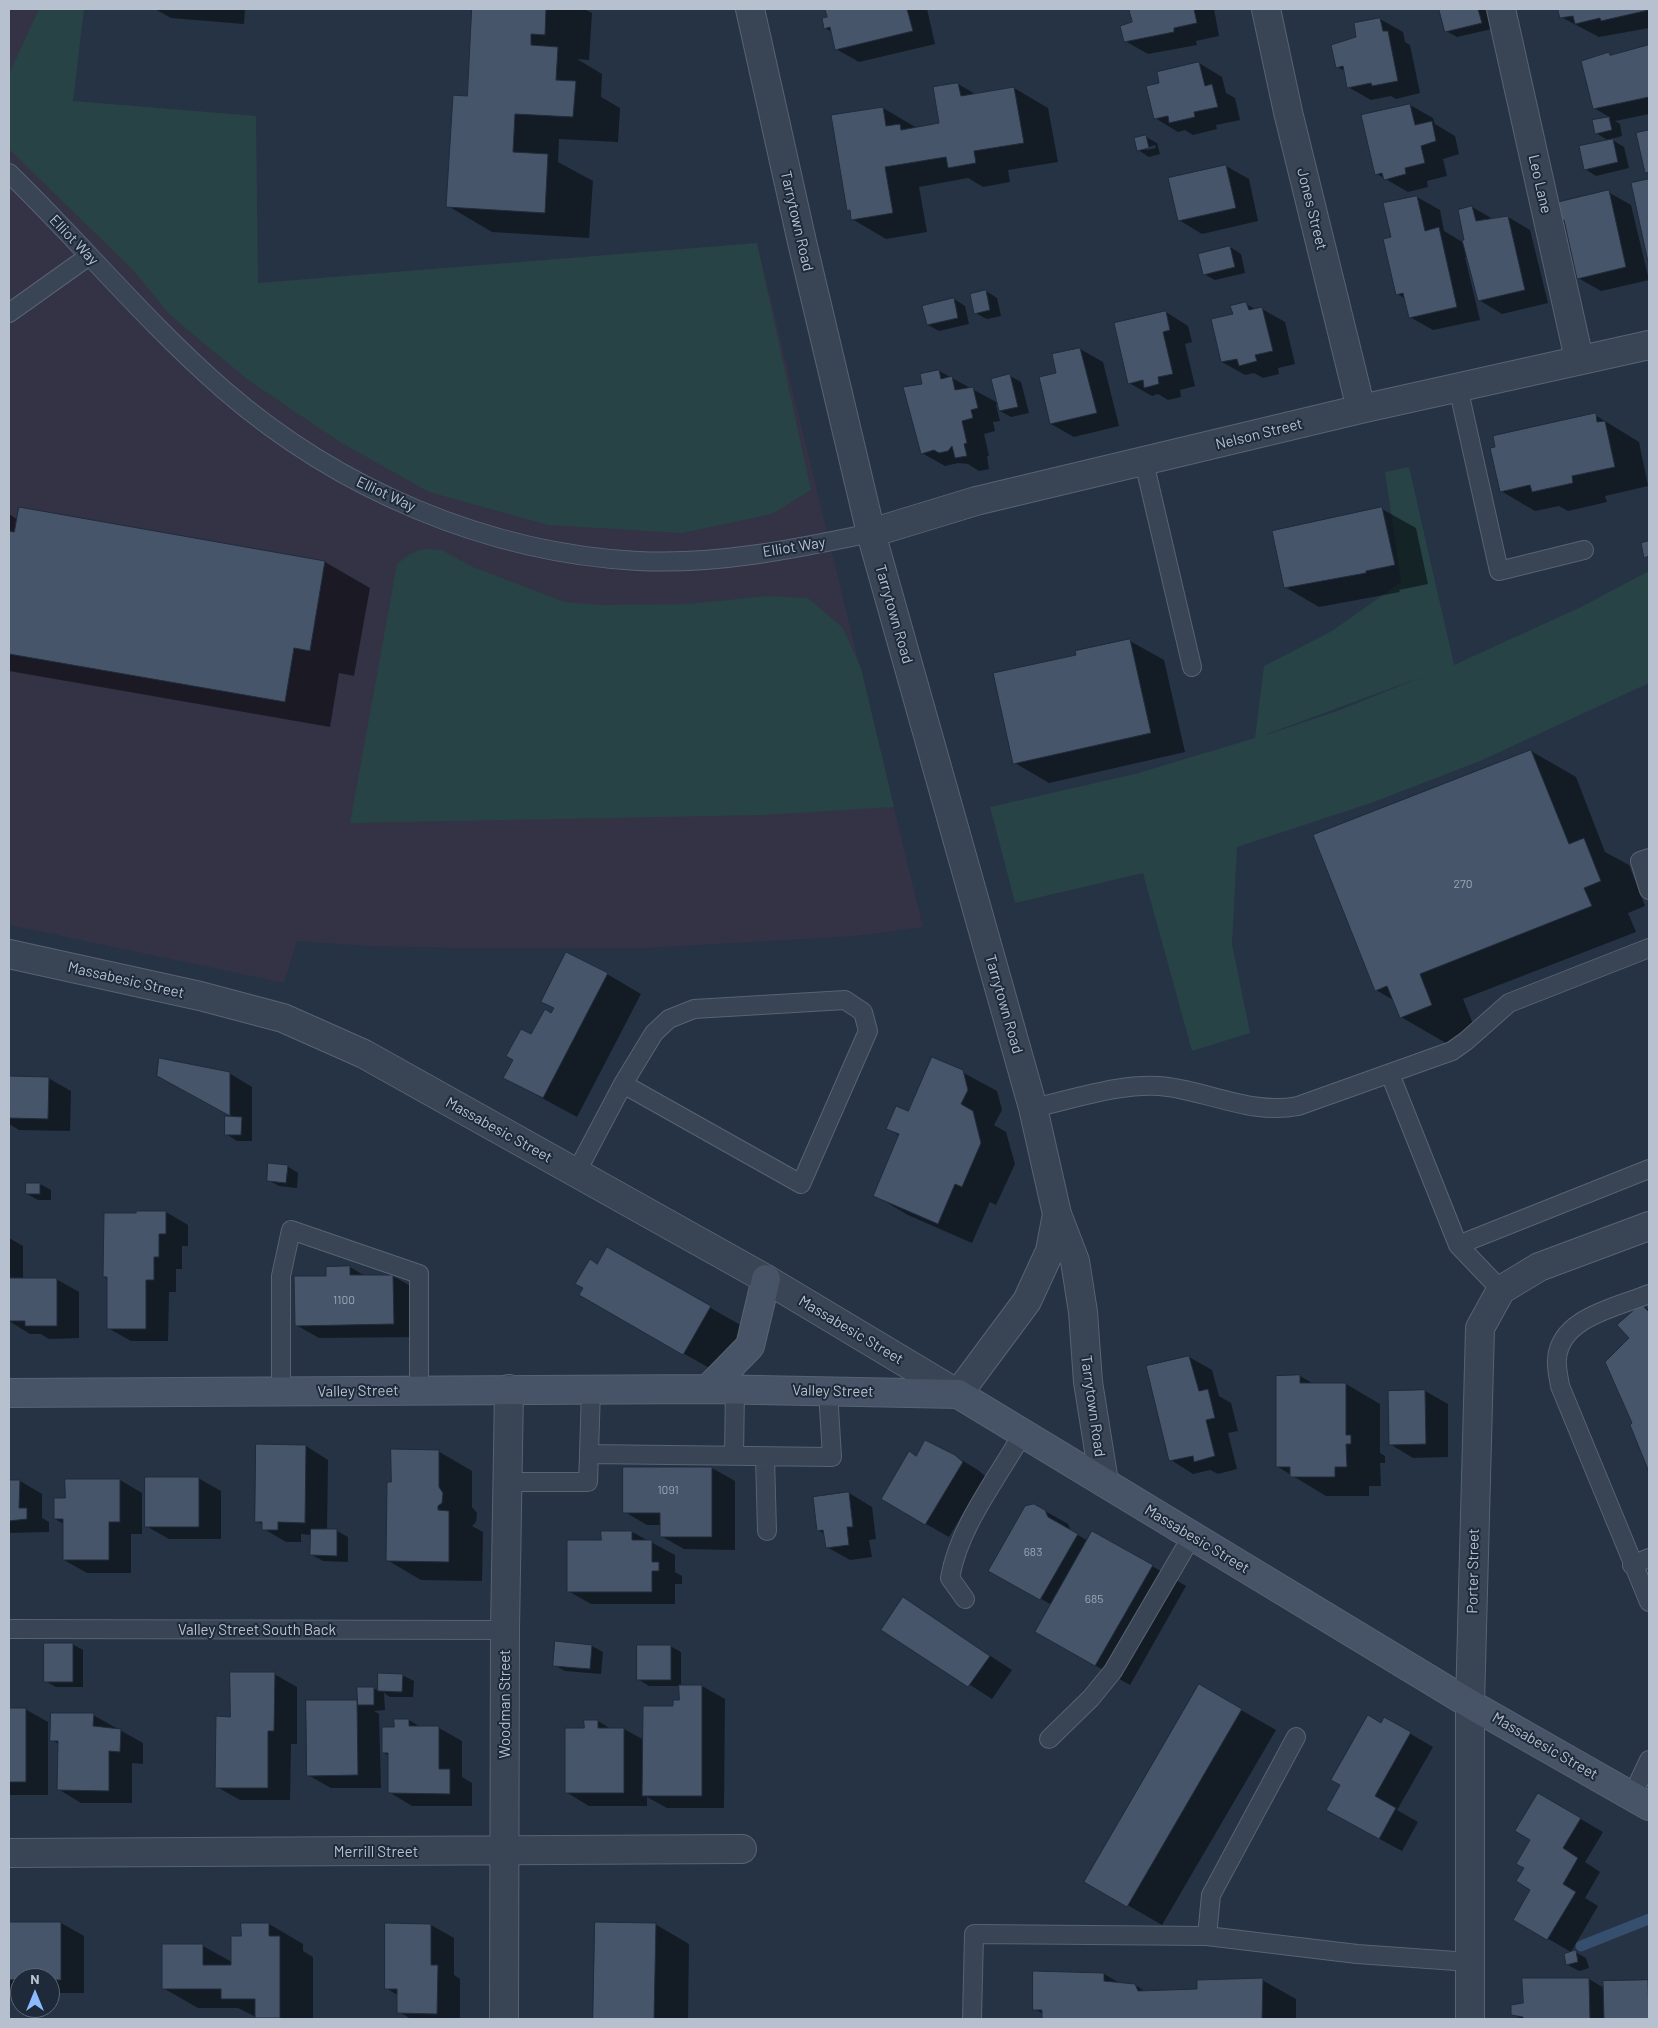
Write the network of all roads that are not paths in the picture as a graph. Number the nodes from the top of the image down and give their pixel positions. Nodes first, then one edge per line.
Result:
1 (750, 9) edge
2 (1266, 9) edge
3 (1501, 9) edge
4 (9, 173) edge
5 (88, 256) junction
6 (9, 313) edge
7 (1649, 345) edge
8 (1579, 359) junction
9 (1458, 387) junction
10 (1361, 409) junction
11 (1144, 462) junction
12 (871, 533) junction
13 (1584, 550) dead end
14 (1192, 667) dead end
15 (1649, 858) edge
16 (1649, 890) edge
17 (1649, 948) edge
18 (9, 954) edge
19 (1390, 1074) junction
20 (623, 1084) junction
21 (1033, 1108) junction
22 (1649, 1169) edge
23 (576, 1173) junction
24 (1057, 1214) junction
25 (1649, 1226) edge
26 (1458, 1245) junction
27 (766, 1279) junction
28 (1501, 1290) junction
29 (1649, 1294) edge
30 (509, 1389) junction
31 (592, 1389) junction
32 (708, 1389) junction
33 (419, 1390) junction
34 (735, 1390) junction
35 (281, 1391) junction
36 (828, 1391) junction
37 (9, 1393) edge
38 (958, 1394) junction
39 (1024, 1433) junction
40 (589, 1454) junction
41 (734, 1456) junction
42 (765, 1457) junction
43 (508, 1482) junction
44 (1104, 1482) junction
45 (766, 1531) dead end
46 (1192, 1536) junction
47 (1649, 1558) edge
48 (1632, 1565) junction
49 (965, 1599) dead end
50 (1649, 1602) edge
51 (9, 1629) edge
52 (505, 1630) junction
53 (1470, 1704) junction
54 (1296, 1737) dead end
55 (1049, 1739) dead end
56 (1649, 1760) edge
57 (1641, 1801) edge
58 (742, 1849) dead end
59 (503, 1851) junction
60 (9, 1853) edge
61 (1207, 1936) junction
62 (1470, 1962) junction
63 (504, 2019) edge
64 (972, 2019) edge
65 (1470, 2019) edge

1 - 12 street, Tarrytown Road
2 - 10 street, Jones Street
3 - 8 street, Leo Lane
4 - 5 lane, Elliot Way
5 - 6 lane
5 - 12 lane, Elliot Way
7 - 8 street, Nelson Street
8 - 9 street, Nelson Street
9 - 10 street, Nelson Street
9 - 13 lane
10 - 11 street, Nelson Street
11 - 12 street, Nelson Street
11 - 14 lane
12 - 21 street, Tarrytown Road
15 - 16 lane
17 - 19 lane
18 - 23 street, Massabesic Street
19 - 21 lane
19 - 26 lane
20 - 20 lane
20 - 23 lane
21 - 24 street, Tarrytown Road
22 - 26 lane
23 - 27 street, Massabesic Street
24 - 38 street, Tarrytown Road
24 - 44 street, Tarrytown Road
25 - 28 street, Porter Street
26 - 28 lane
27 - 32 main road
27 - 38 street, Massabesic Street
28 - 53 street, Porter Street
29 - 48 lane
30 - 31 main road, Valley Street
30 - 33 main road, Valley Street
30 - 43 street, Woodman Street
31 - 32 main road, Valley Street
31 - 40 lane
32 - 34 main road, Valley Street
33 - 35 main road, Valley Street
33 - 35 lane
34 - 36 main road, Valley Street
34 - 41 lane
35 - 37 main road, Valley Street
36 - 38 main road, Valley Street
36 - 42 lane
38 - 39 main road, Massabesic Street
39 - 44 main road, Massabesic Street
39 - 49 lane
40 - 41 lane
40 - 43 lane
41 - 42 lane
42 - 45 lane
43 - 52 street, Woodman Street
44 - 46 main road, Massabesic Street
46 - 53 main road, Massabesic Street
46 - 55 lane
47 - 48 lane
48 - 50 lane
51 - 52 lane, Valley Street South Back
52 - 59 street, Woodman Street
53 - 57 main road, Massabesic Street
53 - 62 street, Porter Street
54 - 61 lane
56 - 57 lane
58 - 59 street, Merrill Street
59 - 60 street, Merrill Street
59 - 63 street, Woodman Street
61 - 62 lane
61 - 64 lane
62 - 65 street, Porter Street

